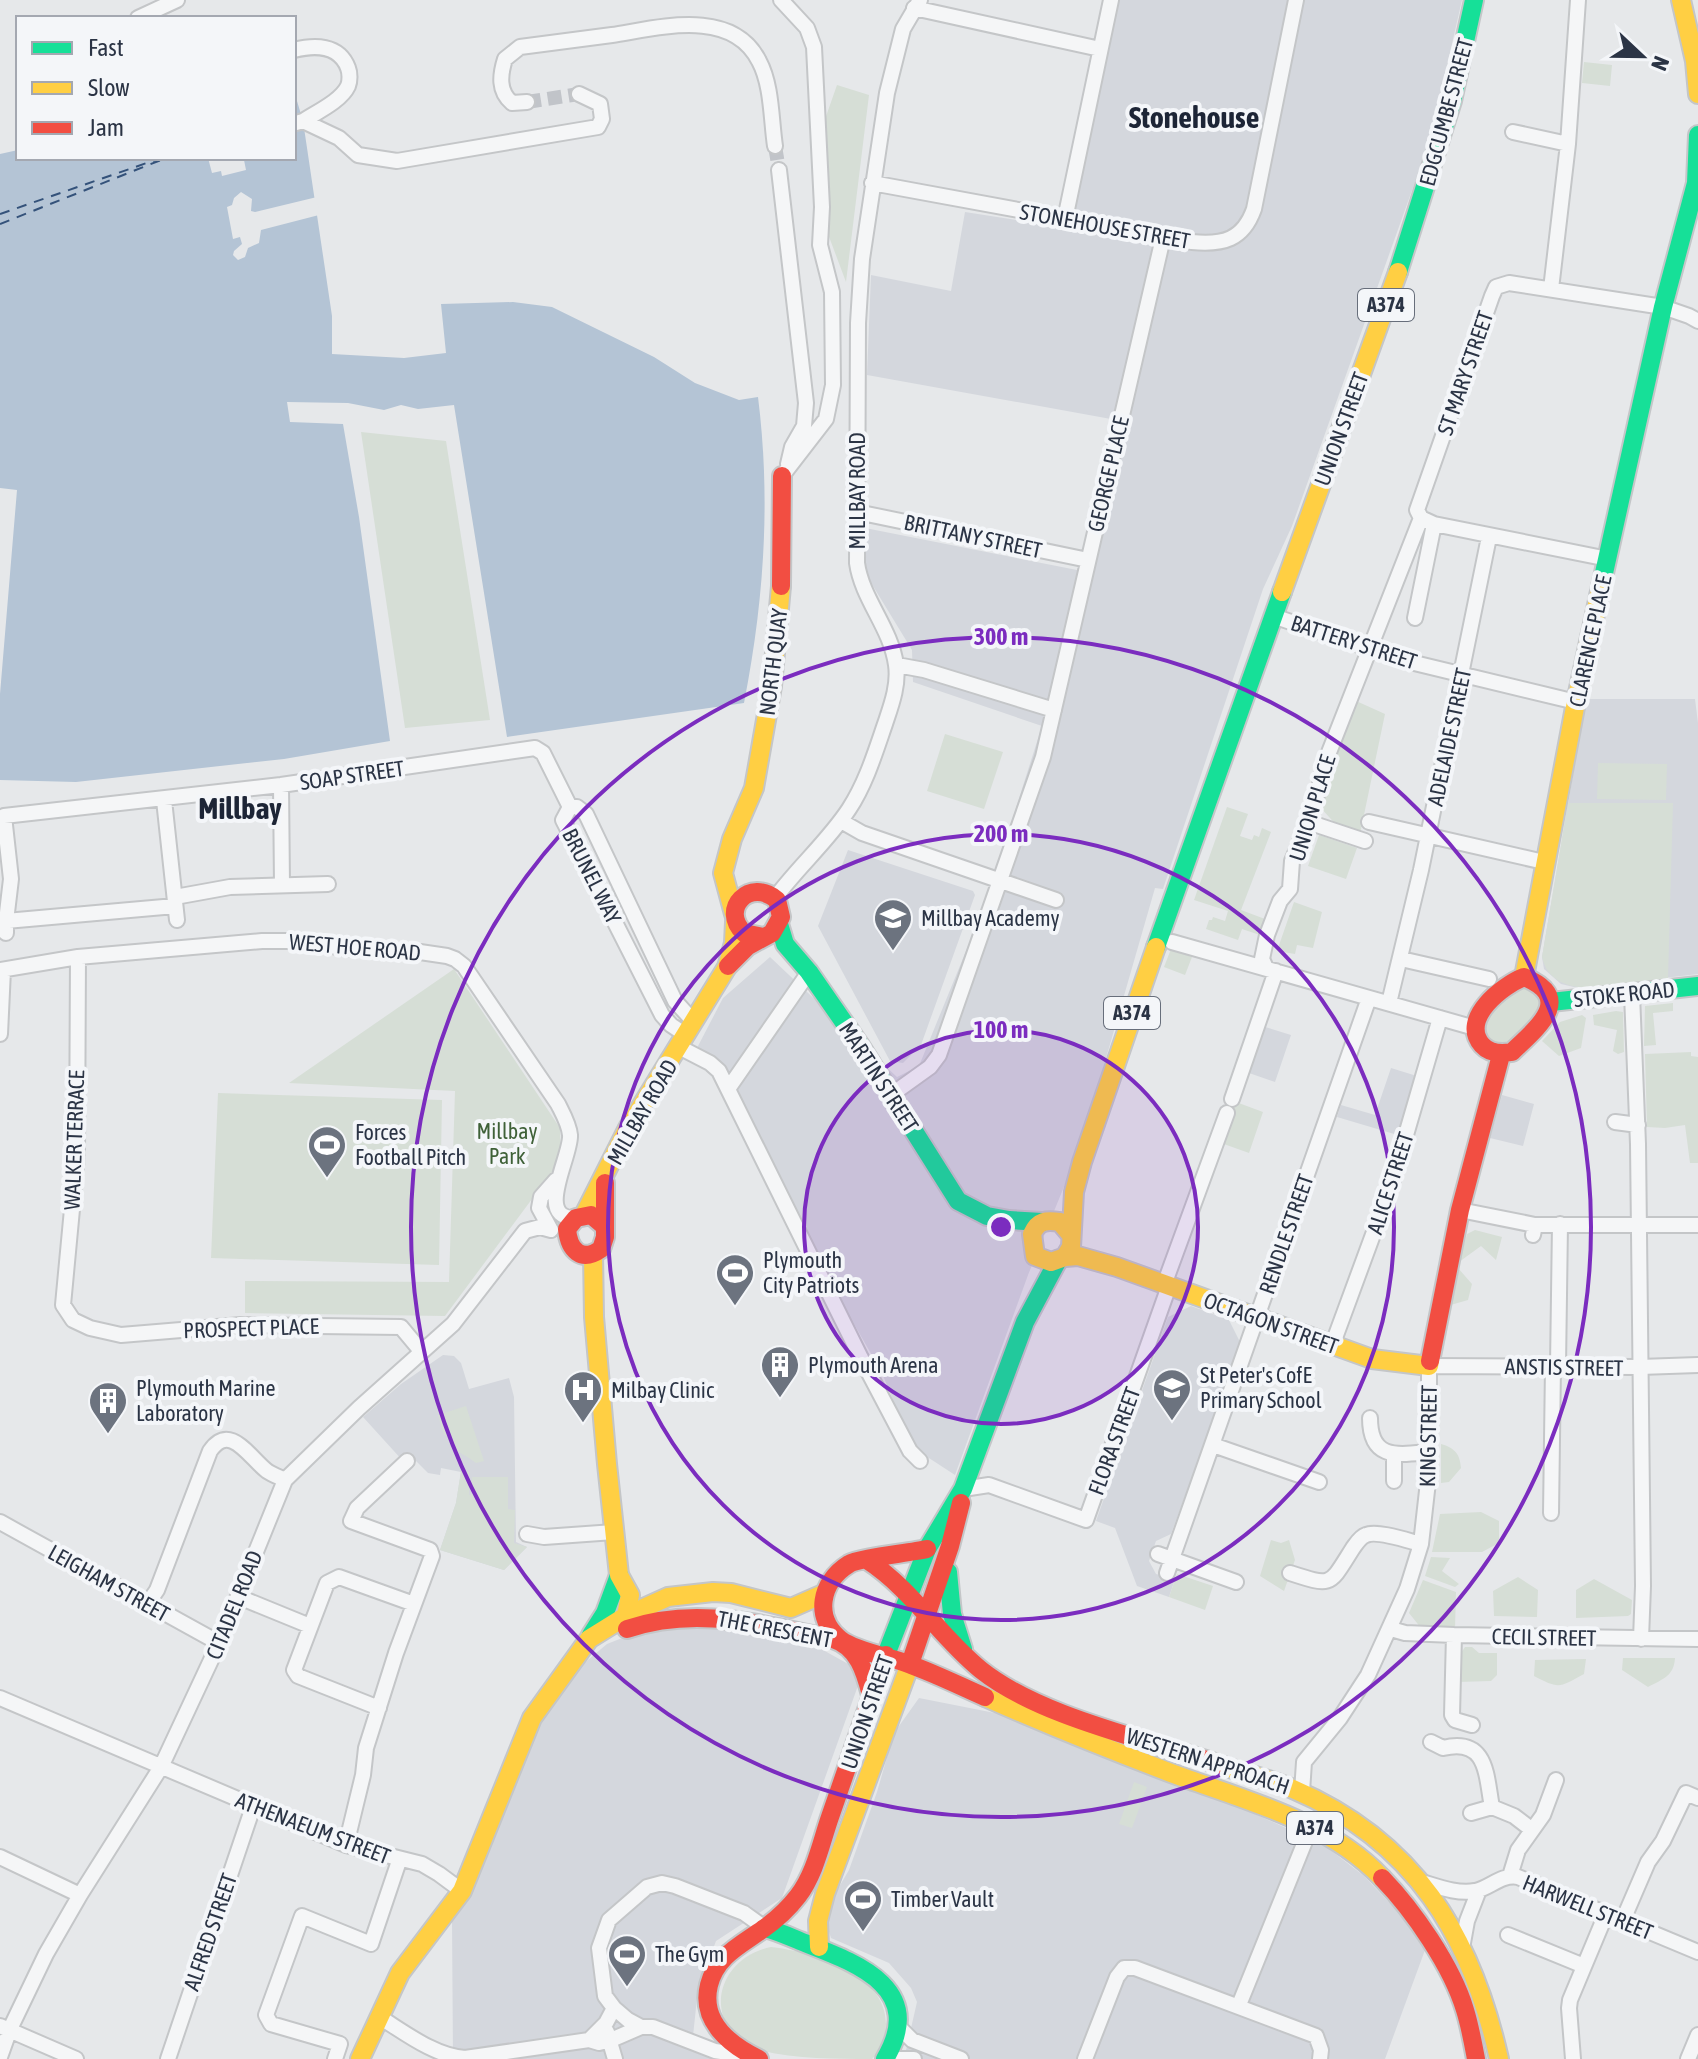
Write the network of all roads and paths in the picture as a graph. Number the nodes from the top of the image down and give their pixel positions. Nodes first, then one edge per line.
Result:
1 (177, 0) edge
2 (781, 0) edge
3 (1111, 0) edge
4 (1296, 0) edge
5 (1474, 0) edge
6 (1578, 0) edge
7 (1681, 0) edge
8 (917, 4) edge
9 (142, 16) edge
10 (296, 49) edge
11 (1100, 49) junction
12 (1696, 61) edge
13 (579, 94) dead end
14 (1698, 94) edge
15 (527, 102) dead end
16 (299, 122) edge
17 (1513, 132) dead end
18 (1698, 135) edge
19 (1568, 144) junction
20 (775, 146) tunnel mouth
21 (779, 170) tunnel mouth
22 (872, 183) junction
23 (1065, 219) junction
24 (1163, 238) junction
25 (1409, 243) joint
26 (1551, 289) junction
27 (1663, 307) junction
28 (1698, 321) edge
29 (782, 476) junction
30 (857, 512) junction
31 (1428, 521) junction
32 (1489, 537) junction
33 (1608, 559) junction
34 (1088, 560) junction
35 (1273, 616) junction
36 (1415, 618) dead end
37 (1371, 648) junction
38 (897, 665) junction
39 (1462, 674) junction
40 (1576, 702) junction
41 (1054, 710) junction
42 (281, 785) junction
43 (164, 800) junction
44 (570, 807) junction
45 (841, 821) junction
46 (1308, 822) junction
47 (1369, 822) dead end
48 (1428, 834) junction
49 (1365, 841) dead end
50 (731, 843) junction
51 (1544, 862) junction
52 (1000, 880) junction
53 (328, 884) dead end
54 (282, 885) junction
55 (754, 891) junction
56 (775, 898) junction
57 (1056, 900) dead end
58 (176, 907) junction
59 (735, 918) junction
60 (779, 924) junction
61 (763, 937) junction
62 (1172, 942) dead end
63 (78, 957) junction
64 (1401, 959) junction
65 (727, 967) junction
66 (1, 970) edge
67 (1271, 970) junction
68 (809, 972) junction
69 (1524, 977) junction
70 (1489, 979) dead end
71 (1698, 986) edge
72 (1632, 994) junction
73 (1369, 998) junction
74 (1551, 1002) junction
75 (1389, 1003) junction
76 (1440, 1018) junction
77 (1475, 1028) junction
78 (0, 1034) edge
79 (686, 1034) junction
80 (1501, 1055) junction
81 (728, 1089) junction
82 (891, 1095) junction
83 (1230, 1106) joint
84 (1615, 1122) dead end
85 (1638, 1125) junction
86 (1079, 1170) junction
87 (606, 1174) junction
88 (559, 1177) junction
89 (1460, 1210) junction
90 (580, 1216) junction
91 (990, 1217) junction
92 (1044, 1221) junction
93 (1560, 1224) junction
94 (1639, 1225) junction
95 (1698, 1225) edge
96 (604, 1226) junction
97 (551, 1230) junction
98 (569, 1245) junction
99 (1067, 1248) junction
100 (1034, 1252) junction
101 (593, 1254) junction
102 (1167, 1286) junction
103 (594, 1317) junction
104 (1257, 1317) junction
105 (73, 1320) joint
106 (1025, 1322) junction
107 (1332, 1346) junction
108 (421, 1351) junction
109 (1698, 1365) edge
110 (1429, 1366) junction
111 (1555, 1366) junction
112 (1640, 1367) junction
113 (1370, 1418) dead end
114 (1213, 1445) junction
115 (1428, 1452) junction
116 (1394, 1455) junction
117 (407, 1461) dead end
118 (920, 1461) dead end
119 (285, 1480) junction
120 (1394, 1481) dead end
121 (1319, 1482) dead end
122 (963, 1489) junction
123 (1569, 1501) dead end
124 (0, 1522) edge
125 (614, 1532) junction
126 (527, 1534) dead end
127 (1421, 1544) junction
128 (950, 1546) junction
129 (927, 1549) junction
130 (867, 1560) junction
131 (1290, 1573) dead end
132 (619, 1575) junction
133 (1236, 1582) dead end
134 (823, 1594) junction
135 (910, 1594) junction
136 (630, 1595) junction
137 (239, 1597) junction
138 (148, 1603) junction
139 (414, 1604) junction
140 (649, 1604) junction
141 (927, 1616) junction
142 (627, 1622) junction
143 (310, 1626) junction
144 (1391, 1629) junction
145 (1454, 1635) junction
146 (589, 1639) junction
147 (1641, 1639) junction
148 (1698, 1639) edge
149 (843, 1642) junction
150 (219, 1643) junction
151 (886, 1655) junction
152 (967, 1658) junction
153 (573, 1660) junction
154 (910, 1664) junction
155 (871, 1695) junction
156 (0, 1698) edge
157 (379, 1708) junction
158 (1472, 1725) dead end
159 (1431, 1742) dead end
160 (161, 1767) junction
161 (1556, 1780) dead end
162 (1302, 1792) junction
163 (1698, 1798) edge
164 (253, 1807) junction
165 (1492, 1807) junction
166 (1471, 1813) dead end
167 (1531, 1829) junction
168 (1306, 1839) dead end
169 (346, 1845) junction
170 (0, 1857) edge
171 (399, 1861) junction
172 (1510, 1876) junction
173 (1422, 1882) junction
174 (1479, 1890) junction
175 (462, 1891) junction
176 (80, 1895) junction
177 (1606, 1914) junction
178 (1623, 1920) junction
179 (765, 1928) junction
180 (1508, 1935) dead end
181 (1462, 1944) junction
182 (819, 1947) junction
183 (1698, 1952) edge
184 (1584, 1966) junction
185 (1239, 2005) junction
186 (614, 2008) junction
187 (381, 2018) junction
188 (897, 2025) junction
189 (641, 2027) junction
190 (5, 2028) edge
191 (1698, 2035) edge
192 (600, 2037) junction
193 (0, 2057) edge
194 (456, 2058) edge
195 (756, 2058) edge
196 (1692, 2058) edge
197 (76, 2059) edge
198 (168, 2059) edge
199 (335, 2059) edge
200 (360, 2059) edge
201 (615, 2059) edge
202 (885, 2059) edge
203 (895, 2059) edge
204 (914, 2059) edge
205 (961, 2059) edge
206 (1085, 2059) edge
207 (1320, 2059) edge
208 (1476, 2059) edge
209 (1499, 2059) edge
210 (1573, 2059) edge

1 - 9 street
2 - 29 street
3 - 11 street
4 - 24 street, STONEHOUSE STREET
5 - 25 main road, EDGCUMBE STREET / A374
6 - 19 street
7 - 12 main road
8 - 11 street
8 - 22 street, MILLBAY ROAD
10 - 16 street
11 - 23 street
12 - 14 main road
13 - 16 street
15 - 20 street
17 - 19 street
18 - 27 main road, CLARENCE PLACE
19 - 26 street
21 - 29 street
22 - 23 street, STONEHOUSE STREET
22 - 30 street, MILLBAY ROAD
23 - 24 street, STONEHOUSE STREET
24 - 34 street, GEORGE PLACE
25 - 35 main road, UNION STREET / A374
26 - 27 street, ST MARY STREET
26 - 31 street, ST MARY STREET
27 - 28 street, ST MARY STREET
27 - 33 main road, CLARENCE PLACE
29 - 50 main road, NORTH QUAY
30 - 34 street, BRITTANY STREET
30 - 38 street, MILLBAY ROAD
31 - 32 street
31 - 36 street
31 - 37 street, UNION PLACE
32 - 33 street
32 - 39 street, ADELAIDE STREET
33 - 40 main road, CLARENCE PLACE
34 - 41 street, GEORGE PLACE
35 - 37 street, BATTERY STREET
35 - 86 main road, UNION STREET / A374
37 - 39 street, BATTERY STREET
37 - 46 street, UNION PLACE
38 - 41 street
38 - 45 street, MILLBAY ROAD
39 - 40 street, BATTERY STREET
39 - 48 street, ADELAIDE STREET
40 - 51 main road, CLARENCE PLACE
41 - 52 street, GEORGE PLACE
42 - 43 street, SOAP STREET
42 - 44 street, SOAP STREET
42 - 54 street
43 - 58 street
43 - 58 street, SOAP STREET
44 - 79 street, BRUNEL WAY
44 - 79 street, BRUNEL WAY
45 - 52 street
45 - 56 street, MILLBAY ROAD
46 - 49 street
46 - 67 street, UNION PLACE
47 - 48 street
48 - 51 street
48 - 64 street, ADELAIDE STREET
50 - 55 main road
50 - 59 main road, NORTH QUAY
51 - 69 main road, CLARENCE PLACE
52 - 57 street
52 - 82 street, GEORGE PLACE
53 - 54 street
54 - 58 street
55 - 56 main road
55 - 59 main road
56 - 60 main road
59 - 61 main road
59 - 65 main road, MILLBAY ROAD
60 - 61 main road
60 - 68 main road, MARTIN STREET
61 - 65 main road, MILLBAY ROAD
62 - 67 street
63 - 66 street, WEST HOE ROAD
63 - 88 street, WEST HOE ROAD
63 - 105 street, WALKER TERRACE
64 - 70 street
64 - 75 street, ADELAIDE STREET
65 - 79 main road, MILLBAY ROAD
66 - 78 street
67 - 73 street
67 - 83 street, UNION PLACE
68 - 81 street
68 - 82 main road, MARTIN STREET
69 - 74 main road
69 - 77 main road
71 - 72 main road, STOKE ROAD
72 - 74 main road, STOKE ROAD
72 - 85 street
73 - 75 street
73 - 104 street, RENDLE STREET
74 - 80 main road
75 - 76 street
76 - 77 street
76 - 107 street, ALICE STREET
77 - 80 main road
79 - 81 street
79 - 87 main road, MILLBAY ROAD
80 - 89 main road, KING STREET
81 - 118 street
82 - 91 main road, MARTIN STREET
83 - 102 street, FLORA STREET
84 - 85 street
85 - 94 street
86 - 92 main road, UNION STREET / A374
86 - 99 main road, UNION STREET / A374
87 - 90 main road, MILLBAY ROAD
87 - 96 main road, MILLBAY ROAD
88 - 90 street, WEST HOE ROAD
88 - 97 street, WEST HOE ROAD
89 - 93 street
89 - 110 main road, KING STREET
90 - 96 main road
90 - 98 main road
91 - 92 main road, MARTIN STREET
91 - 100 main road, MARTIN STREET
92 - 99 main road
92 - 100 main road
93 - 94 street
93 - 111 street
94 - 95 street
94 - 112 street
96 - 101 main road
97 - 98 street
97 - 108 street, CITADEL ROAD
98 - 101 main road
98 - 103 main road
99 - 100 main road
99 - 102 main road, OCTAGON STREET
99 - 106 main road, UNION STREET / A374
100 - 106 main road, UNION STREET / A374
101 - 103 main road
102 - 104 main road, OCTAGON STREET
102 - 122 street, FLORA STREET
103 - 125 main road
104 - 107 main road, OCTAGON STREET
104 - 114 street, RENDLE STREET
105 - 108 street, PROSPECT PLACE
106 - 122 main road, UNION STREET / A374
107 - 110 main road, OCTAGON STREET
108 - 119 street, CITADEL ROAD
109 - 112 street, ANSTIS STREET
110 - 111 street, ANSTIS STREET
110 - 115 street, KING STREET
111 - 112 street, ANSTIS STREET
111 - 123 street
112 - 147 street
113 - 116 street
114 - 121 street
114 - 133 street, RENDLE STREET
115 - 116 street
115 - 127 street, KING STREET
116 - 120 street
117 - 139 street
119 - 137 street, CITADEL ROAD
119 - 138 street
122 - 128 main road, UNION STREET / A374
122 - 129 main road, UNION STREET / A374
124 - 138 street, LEIGHAM STREET
125 - 126 street
125 - 132 main road
127 - 131 street
127 - 144 street, KING STREET
128 - 141 main road, UNION STREET / A374
128 - 152 main road
129 - 130 main road, THE CRESCENT
129 - 135 main road, UNION STREET / A374
130 - 134 main road, THE CRESCENT
130 - 135 main road, A374
132 - 136 main road
132 - 146 main road
134 - 140 main road, THE CRESCENT
134 - 149 main road, THE CRESCENT
135 - 141 main road, WESTERN APPROACH / A374
135 - 151 main road, UNION STREET / A374
136 - 140 main road
136 - 142 main road
137 - 143 street
137 - 150 street, CITADEL ROAD
138 - 150 street, LEIGHAM STREET
139 - 143 street
139 - 157 street
140 - 142 main road, THE CRESCENT
141 - 152 main road, WESTERN APPROACH / A374
141 - 154 main road, UNION STREET / A374
142 - 146 main road, THE CRESCENT
142 - 149 main road, THE CRESCENT
142 - 153 main road, THE CRESCENT
143 - 157 street
144 - 145 street, CECIL STREET
144 - 162 street, KING STREET
145 - 147 street, CECIL STREET
145 - 158 street
146 - 153 main road, THE CRESCENT
147 - 148 street, CECIL STREET
149 - 151 main road, THE CRESCENT / A374
149 - 155 main road
150 - 160 street, CITADEL ROAD
151 - 154 main road, WESTERN APPROACH / A374
151 - 155 main road, UNION STREET
152 - 162 main road, WESTERN APPROACH / A374
153 - 175 main road, THE CRESCENT
154 - 182 main road, UNION STREET
154 - 208 main road, WESTERN APPROACH / A374
155 - 179 main road, UNION STREET
156 - 160 street, ATHENAEUM STREET
157 - 169 street
159 - 165 street
160 - 164 street, ATHENAEUM STREET
160 - 176 street, CITADEL ROAD
161 - 167 street
162 - 173 main road, WESTERN APPROACH / A374
163 - 178 street
164 - 169 street, ATHENAEUM STREET
164 - 198 street, ALFRED STREET
165 - 166 street
165 - 167 street
167 - 172 street
168 - 185 street
169 - 171 street, ATHENAEUM STREET
170 - 176 street
171 - 175 street, ATHENAEUM STREET
171 - 199 street
172 - 174 street, HARWELL STREET
172 - 177 street, HARWELL STREET
173 - 174 street, HARWELL STREET
173 - 181 main road, WESTERN APPROACH / A374
174 - 181 street
175 - 187 main road, THE CRESCENT
176 - 190 street, CITADEL ROAD
177 - 178 street, HARWELL STREET
177 - 184 street
178 - 183 street, HARWELL STREET
179 - 182 main road
179 - 186 street
179 - 195 main road, UNION STREET
180 - 184 street
181 - 209 main road, WESTERN APPROACH / A374
182 - 188 main road
184 - 210 street
185 - 206 street
185 - 207 street
186 - 189 street
186 - 192 street
187 - 194 street
187 - 200 main road, THE CRESCENT
188 - 202 main road
188 - 205 street
189 - 192 street
189 - 195 street
190 - 193 street, CITADEL ROAD
190 - 197 street
191 - 196 street
192 - 194 street
192 - 201 street
203 - 204 street

